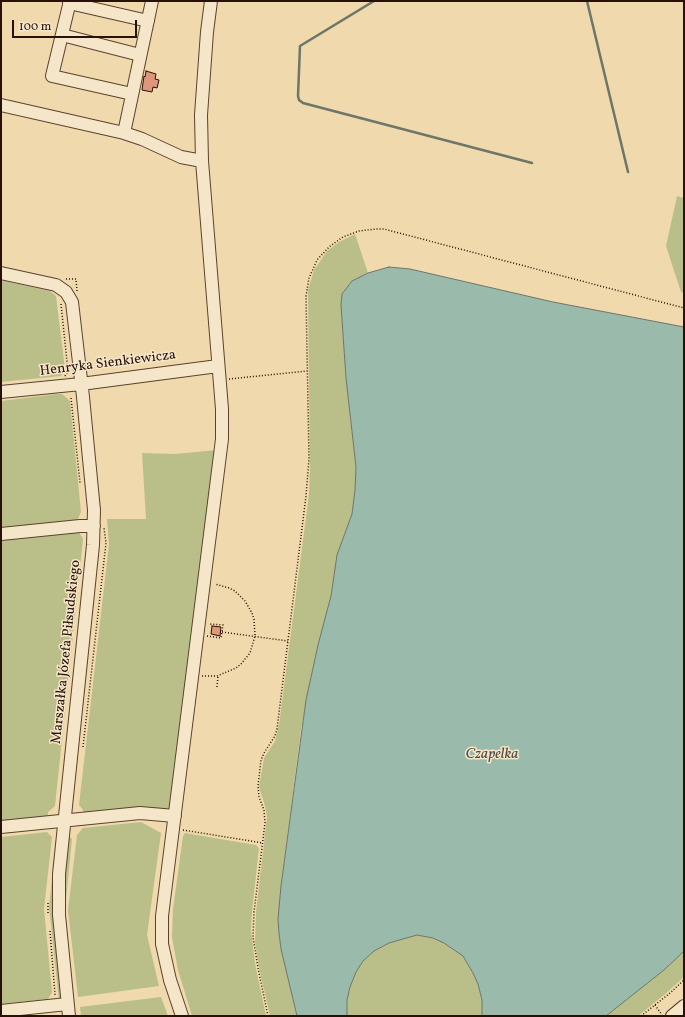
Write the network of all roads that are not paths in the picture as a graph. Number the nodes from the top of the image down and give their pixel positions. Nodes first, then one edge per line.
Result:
1 (152, 1) edge
2 (211, 1) edge
3 (69, 2) edge
4 (148, 21) junction
5 (62, 36) junction
6 (140, 55) junction
7 (132, 94) junction
8 (1, 105) edge
9 (124, 133) junction
10 (202, 161) junction
11 (1, 273) edge
12 (218, 366) junction
13 (81, 384) junction
14 (1, 392) edge
15 (94, 526) junction
16 (1, 534) edge
17 (175, 816) junction
18 (65, 825) junction
19 (1, 826) edge
20 (67, 1004) junction
21 (684, 1006) edge
22 (1, 1011) edge
23 (69, 1016) edge
24 (182, 1016) edge
25 (672, 1016) edge

1 - 4 street
2 - 10 street
3 - 4 street
3 - 5 street
4 - 6 street
5 - 6 street
5 - 7 street
6 - 7 street
7 - 9 street
8 - 9 street
9 - 10 street
10 - 12 street
11 - 13 street, Marszałka Józefa Piłsudskiego
12 - 13 street, Henryka Sienkiewicza
12 - 17 street
13 - 14 street, Henryka Sienkiewicza
13 - 15 street, Marszałka Józefa Piłsudskiego
15 - 16 street
15 - 18 street, Marszałka Józefa Piłsudskiego
17 - 18 street
17 - 24 street
18 - 19 street
18 - 20 street, Marszałka Józefa Piłsudskiego
20 - 22 street
20 - 23 street, Marszałka Józefa Piłsudskiego
21 - 25 street

